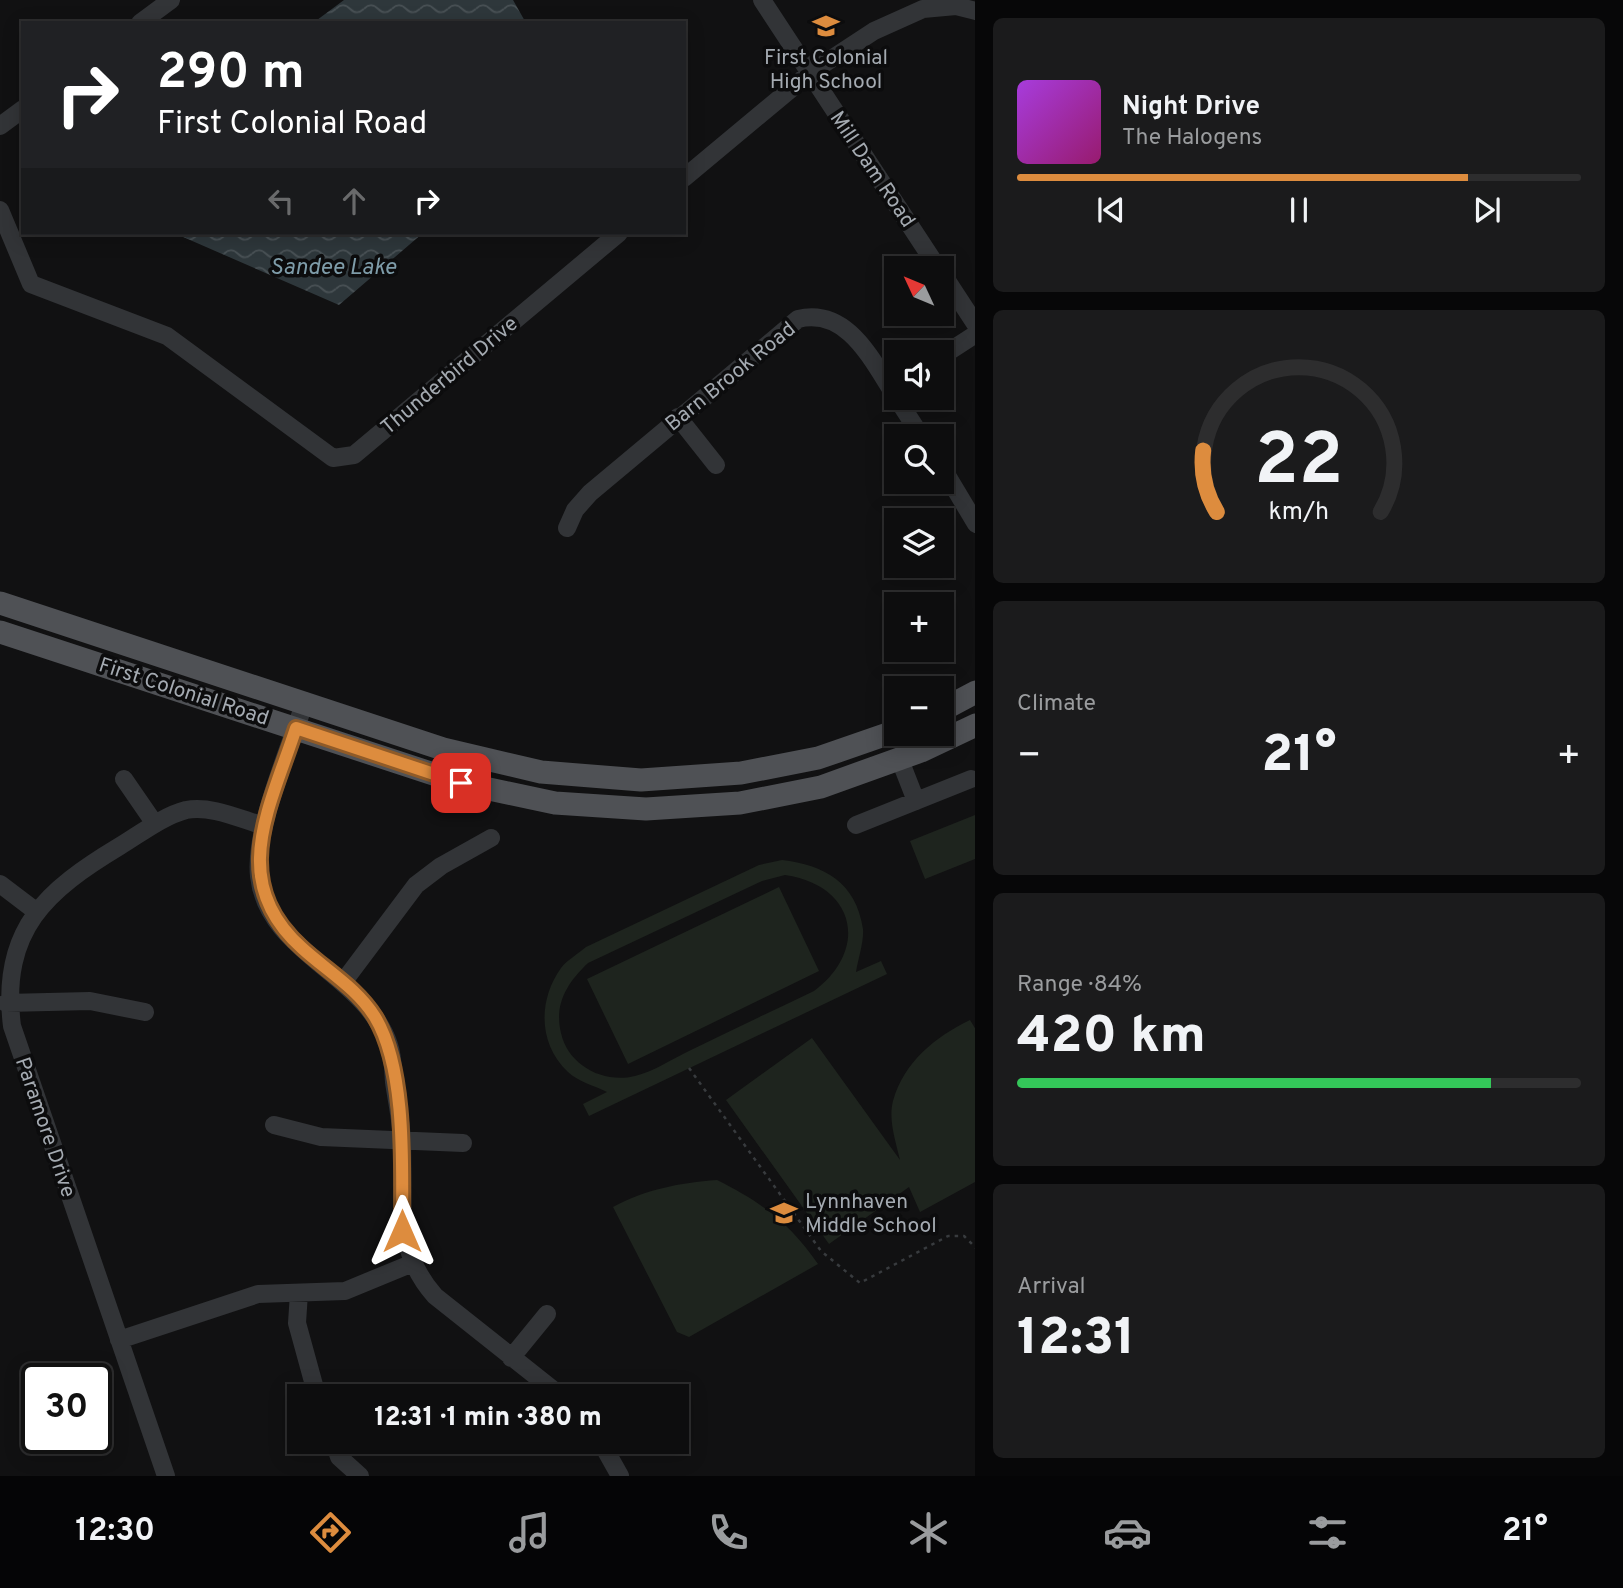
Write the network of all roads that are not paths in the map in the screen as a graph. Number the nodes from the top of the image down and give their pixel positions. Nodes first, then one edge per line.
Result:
1 (171, 0) edge
2 (762, 0) edge
3 (779, 0) edge
4 (975, 11) edge
5 (143, 21) edge
6 (777, 24) junction
7 (810, 73) junction
8 (21, 110) edge
9 (0, 126) edge
10 (686, 176) edge
11 (0, 210) edge
12 (617, 235) edge
13 (930, 256) edge
14 (954, 292) edge
15 (975, 325) edge
16 (975, 334) edge
17 (954, 348) edge
18 (884, 378) edge
19 (678, 417) junction
20 (716, 465) dead end
21 (954, 488) edge
22 (975, 524) edge
23 (567, 528) dead end
24 (0, 603) edge
25 (0, 632) edge
26 (975, 692) edge
27 (305, 701) junction
28 (954, 703) edge
29 (975, 725) edge
30 (296, 728) junction
31 (884, 735) edge
32 (900, 760) junction
33 (124, 779) dead end
34 (971, 779) dead end
35 (916, 801) junction
36 (155, 824) junction
37 (856, 825) dead end
38 (264, 826) junction
39 (491, 838) dead end
40 (0, 884) edge
41 (33, 909) junction
42 (344, 981) junction
43 (6, 1003) junction
44 (145, 1013) dead end
45 (274, 1125) dead end
46 (402, 1142) junction
47 (463, 1143) dead end
48 (413, 1264) junction
49 (299, 1293) junction
50 (547, 1314) dead end
51 (120, 1340) junction
52 (511, 1358) junction
53 (314, 1384) edge
54 (545, 1384) edge
55 (338, 1454) edge
56 (608, 1454) edge
57 (166, 1476) edge
58 (360, 1476) edge
59 (620, 1476) edge

1 - 5 street
2 - 6 street, Mill Dam Road
3 - 6 street
4 - 7 street
6 - 7 street, Mill Dam Road
7 - 10 street
7 - 13 street, Mill Dam Road
8 - 9 street
11 - 12 street, Thunderbird Drive
14 - 15 street
16 - 17 street
18 - 19 street, Barn Brook Road
19 - 20 street
19 - 23 street, Barn Brook Road
21 - 22 street
24 - 27 main road, First Colonial Road
25 - 30 main road, First Colonial Road
26 - 28 main road
27 - 30 street
27 - 31 main road, First Colonial Road
29 - 32 main road, First Colonial Road
30 - 32 main road, First Colonial Road
30 - 38 street
32 - 35 street
33 - 36 street
34 - 35 street
35 - 37 street
36 - 38 street, Paramore Drive
36 - 41 street, Paramore Drive
38 - 42 street
39 - 42 street
40 - 41 street
41 - 43 street, Paramore Drive
42 - 46 street
43 - 44 street
43 - 51 street, Paramore Drive
45 - 46 street
46 - 47 street
46 - 48 street
48 - 49 street
48 - 52 street
49 - 51 street
49 - 53 street
50 - 52 street
51 - 57 street, Paramore Drive
52 - 54 street
55 - 58 street
56 - 59 street

